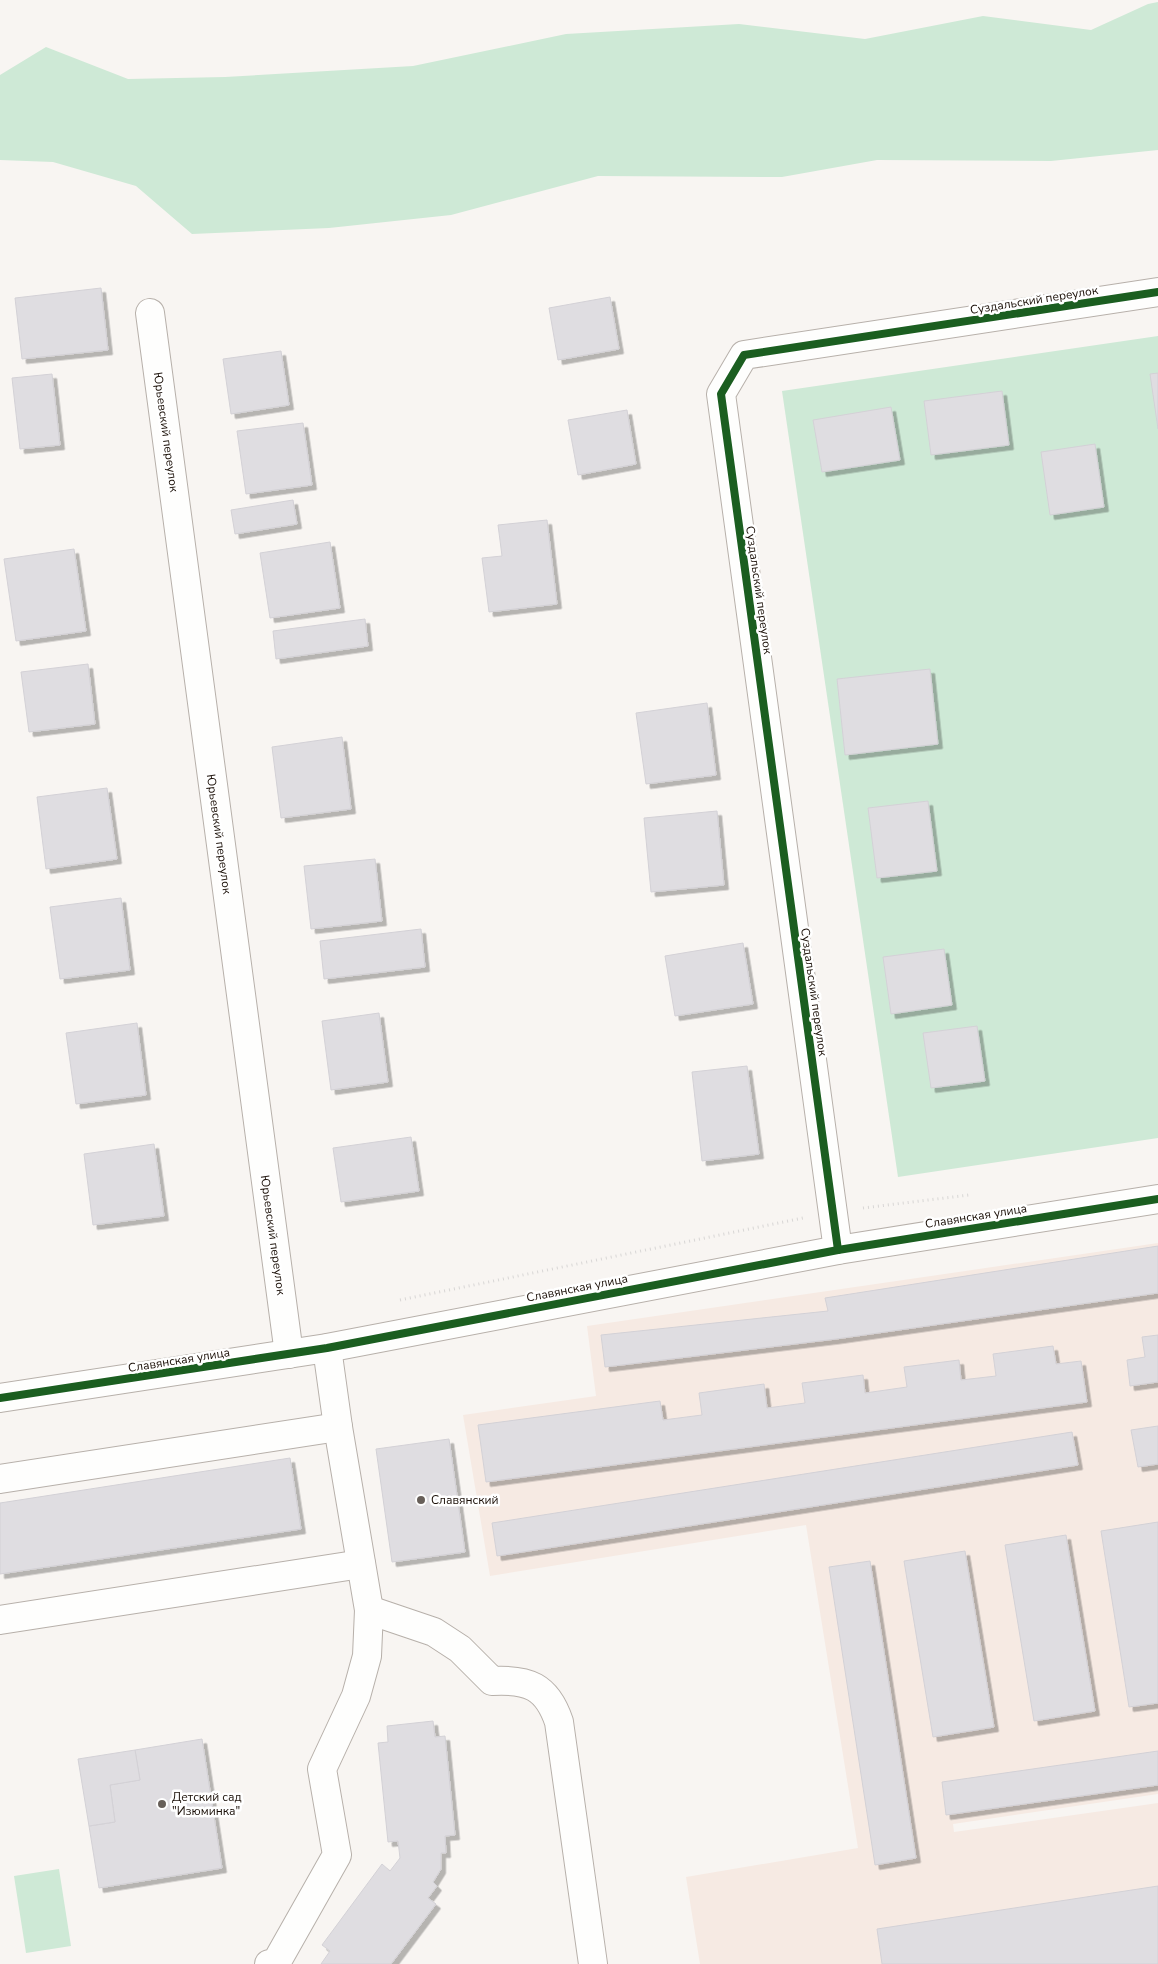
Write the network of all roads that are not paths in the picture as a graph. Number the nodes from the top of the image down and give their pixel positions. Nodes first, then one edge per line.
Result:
1 (1158, 292) edge
2 (150, 313) dead end
3 (1158, 1199) edge
4 (838, 1250) junction
5 (327, 1348) junction
6 (289, 1354) junction
7 (0, 1398) edge
8 (338, 1427) junction
9 (0, 1478) edge
10 (361, 1564) junction
11 (369, 1610) junction
12 (0, 1620) edge
13 (269, 1964) edge
14 (593, 1964) edge

1 - 4 street, Суздальский переулок
2 - 6 street, Юрьевский переулок
3 - 4 street, Славянская улица
4 - 5 street, Славянская улица
5 - 6 street, Славянская улица
5 - 8 street
6 - 7 street, Славянская улица
8 - 9 street
8 - 10 street
10 - 11 street
10 - 12 street
11 - 13 street
11 - 14 street

